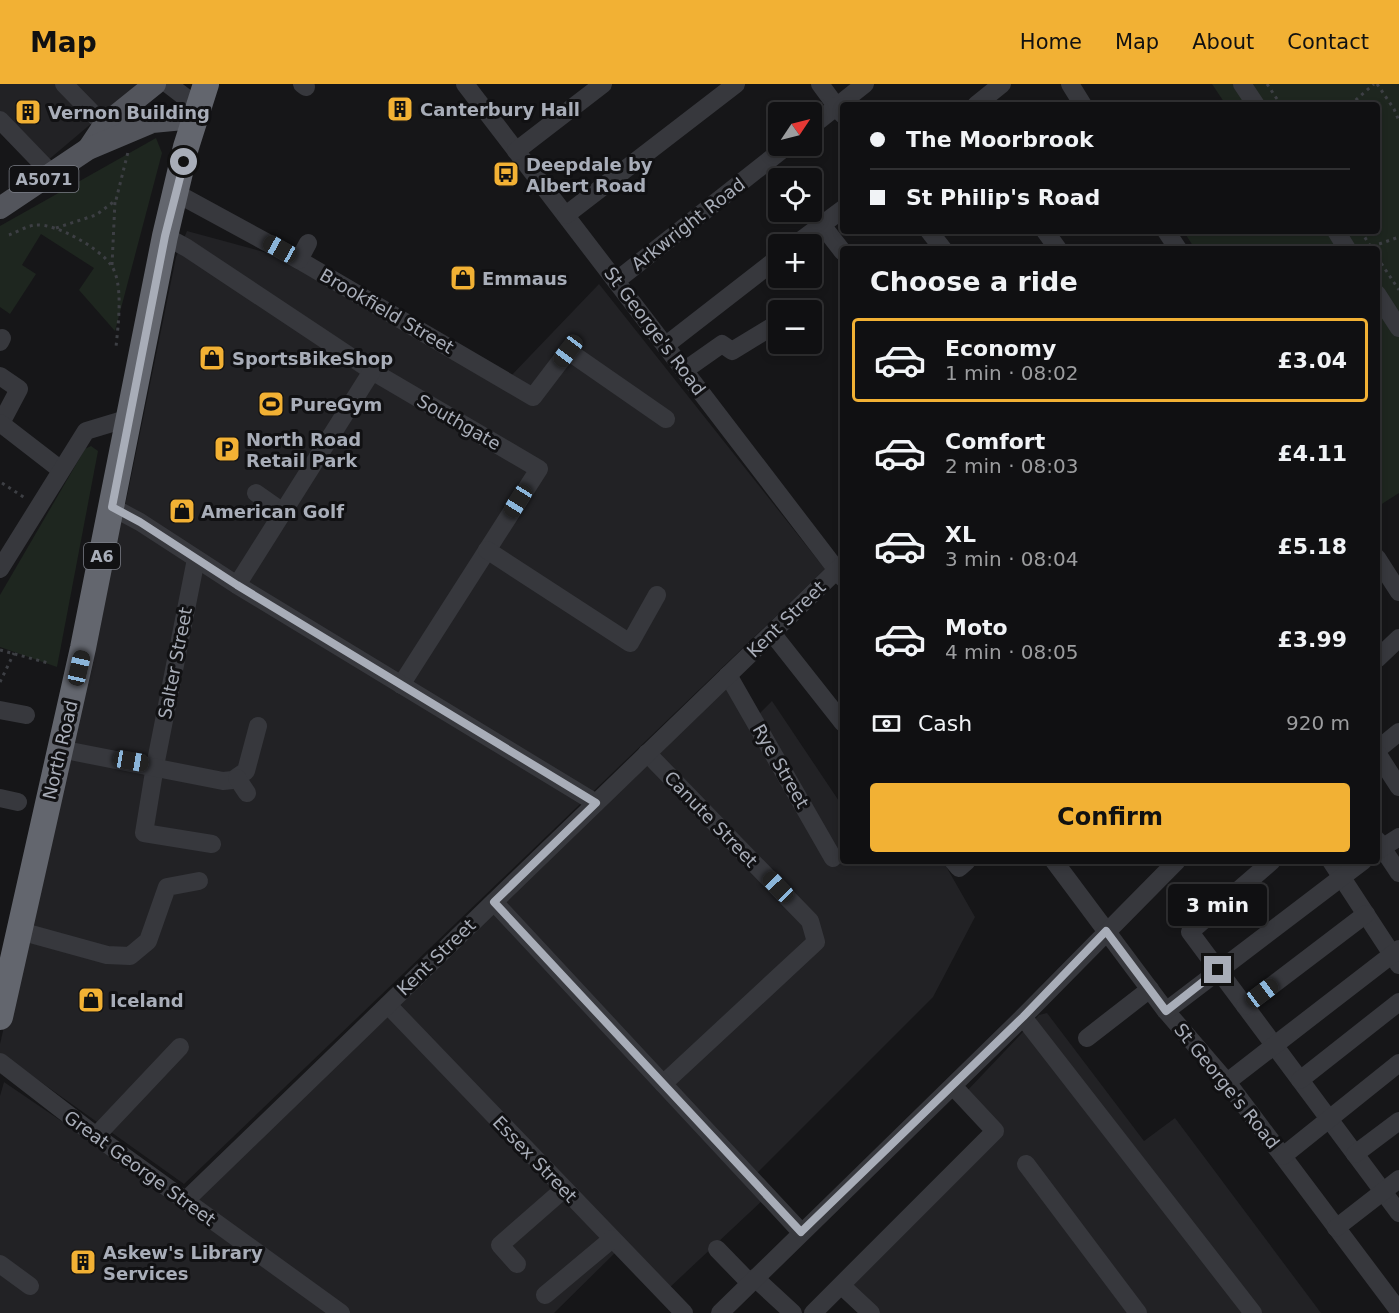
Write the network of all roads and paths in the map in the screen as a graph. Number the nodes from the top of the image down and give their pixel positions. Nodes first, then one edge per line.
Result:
1 (64, 84) edge
2 (155, 84) edge
3 (168, 84) edge
4 (603, 84) edge
5 (736, 84) edge
6 (820, 84) edge
7 (866, 84) edge
8 (1002, 84) edge
9 (1070, 84) edge
10 (1242, 84) edge
11 (1267, 84) edge
12 (1375, 84) edge
13 (468, 85) edge
14 (200, 101) edge
15 (849, 102) edge
16 (980, 102) edge
17 (1081, 102) edge
18 (1254, 102) edge
19 (1279, 102) edge
20 (1354, 102) edge
21 (840, 111) edge
22 (112, 119) junction
23 (0, 120) edge
24 (822, 121) edge
25 (1399, 121) edge
26 (129, 148) dead end
27 (88, 149) junction
28 (516, 151) junction
29 (774, 156) edge
30 (52, 174) junction
31 (176, 193) junction
32 (116, 200) junction
33 (0, 208) edge
34 (840, 211) edge
35 (566, 215) junction
36 (822, 225) junction
37 (55, 229) junction
38 (810, 234) edge
39 (931, 234) edge
40 (9, 235) dead end
41 (165, 236) junction
42 (1399, 237) edge
43 (308, 243) dead end
44 (941, 246) edge
45 (1376, 246) edge
46 (840, 248) edge
47 (298, 260) junction
48 (1380, 262) edge
49 (112, 265) junction
50 (768, 266) edge
51 (616, 280) junction
52 (1399, 290) edge
53 (1380, 299) edge
54 (1399, 328) edge
55 (768, 329) edge
56 (666, 345) junction
57 (116, 347) dead end
58 (685, 370) junction
59 (372, 371) junction
60 (0, 376) edge
61 (129, 417) junction
62 (666, 419) dead end
63 (1, 423) edge
64 (61, 470) junction
65 (2, 483) dead end
66 (256, 493) dead end
67 (112, 507) junction
68 (39, 508) junction
69 (283, 512) junction
70 (6, 545) edge
71 (487, 550) junction
72 (196, 559) junction
73 (1380, 563) edge
74 (0, 569) edge
75 (840, 570) edge
76 (840, 572) edge
77 (237, 585) junction
78 (1399, 592) edge
79 (657, 595) dead end
80 (771, 633) junction
81 (1399, 638) edge
82 (0, 650) edge
83 (14, 653) junction
84 (1380, 656) edge
85 (48, 663) dead end
86 (728, 675) junction
87 (0, 682) edge
88 (401, 685) junction
89 (0, 710) edge
90 (26, 715) dead end
91 (840, 719) edge
92 (258, 726) dead end
93 (1399, 732) edge
94 (60, 748) junction
95 (1380, 749) edge
96 (647, 753) junction
97 (1380, 757) edge
98 (154, 766) junction
99 (237, 778) junction
100 (1399, 787) edge
101 (248, 793) dead end
102 (0, 798) edge
103 (18, 802) dead end
104 (596, 803) junction
105 (1399, 837) edge
106 (212, 844) dead end
107 (1380, 846) edge
108 (1380, 847) edge
109 (833, 858) dead end
110 (1056, 864) edge
111 (1174, 864) edge
112 (1269, 864) edge
113 (1351, 864) edge
114 (1336, 868) edge
115 (1399, 872) edge
116 (200, 881) dead end
117 (494, 902) junction
118 (1366, 914) junction
119 (20, 931) junction
120 (1106, 931) junction
121 (1396, 956) edge
122 (1218, 970) junction
123 (1150, 989) junction
124 (1399, 1002) edge
125 (388, 1005) junction
126 (1245, 1006) junction
127 (1166, 1011) junction
128 (0, 1017) edge
129 (1023, 1017) junction
130 (1087, 1038) dead end
131 (1274, 1045) junction
132 (180, 1047) dead end
133 (0, 1062) edge
134 (1399, 1063) edge
135 (1300, 1080) junction
136 (1227, 1082) junction
137 (663, 1084) junction
138 (953, 1086) junction
139 (1328, 1118) junction
140 (1399, 1121) edge
141 (96, 1136) junction
142 (1355, 1154) junction
143 (1283, 1156) junction
144 (1026, 1164) dead end
145 (1399, 1179) edge
146 (564, 1189) junction
147 (1383, 1191) junction
148 (185, 1201) junction
149 (1399, 1213) edge
150 (1336, 1228) junction
151 (801, 1232) junction
152 (612, 1239) junction
153 (717, 1249) dead end
154 (0, 1264) edge
155 (518, 1264) dead end
156 (752, 1280) junction
157 (30, 1286) dead end
158 (842, 1286) junction
159 (545, 1294) dead end
160 (1396, 1302) edge
161 (341, 1313) edge
162 (684, 1313) edge
163 (720, 1313) edge
164 (793, 1313) edge
165 (813, 1313) edge
166 (871, 1313) edge
167 (1138, 1313) edge
168 (1253, 1313) edge

1 - 22 street
2 - 22 main road, A5071
3 - 14 street
4 - 28 street
5 - 35 street
6 - 21 street
7 - 15 street
8 - 16 street
9 - 17 street
10 - 18 street
11 - 19 path
12 - 20 path
12 - 25 path
13 - 28 street, St George's Road
14 - 22 main road
14 - 27 main road, A5071
14 - 31 highway, North Road / A6
21 - 24 street
22 - 27 main road, A5071
23 - 30 street
26 - 32 path
27 - 30 main road, A5071
28 - 35 street, St George's Road
29 - 51 street, Arkwright Road
30 - 33 main road, A5071
31 - 41 highway, North Road / A6
31 - 47 street, Brookfield Street
32 - 37 path
32 - 49 path
34 - 36 street
35 - 51 street, St George's Road
36 - 38 street
36 - 46 street
37 - 40 path
37 - 49 path
39 - 44 street
41 - 59 street, Southgate
41 - 61 highway, North Road / A6
42 - 45 path
43 - 47 street
47 - 62 street, Brookfield Street
48 - 52 path
49 - 57 path
50 - 56 street
51 - 56 street, St George's Road
53 - 54 street
55 - 58 street
56 - 58 street, St George's Road
58 - 75 street, St George's Road
59 - 69 street
59 - 71 street, Southgate
60 - 63 street
61 - 64 street
61 - 67 highway, North Road / A6
63 - 64 street
64 - 68 street
65 - 68 path
66 - 69 street
67 - 72 street
67 - 94 highway, North Road / A6
68 - 70 street
69 - 77 street
70 - 74 street
71 - 79 street
71 - 88 street, Southgate
72 - 77 street
72 - 98 street, Salter Street
73 - 78 street
76 - 80 street, Kent Street
77 - 88 street
80 - 86 street, Kent Street
80 - 91 street
81 - 84 street
82 - 83 path
83 - 85 path
83 - 87 path
86 - 96 street, Kent Street
86 - 109 street, Rye Street
88 - 104 street
89 - 90 street
92 - 99 street
93 - 95 street
94 - 98 street
94 - 119 highway, North Road / A6
96 - 104 street, Kent Street
96 - 137 street, Canute Street
97 - 100 street
98 - 99 street
98 - 106 street, Salter Street
99 - 101 street
102 - 103 street
104 - 117 street, Kent Street
105 - 107 street
108 - 115 street
110 - 120 street, St George's Road
111 - 120 street
112 - 122 street
113 - 114 street
114 - 118 street
114 - 122 street
116 - 119 street
117 - 125 street, Kent Street
117 - 137 street
118 - 121 street
118 - 126 street
119 - 128 highway, North Road / A6
120 - 123 street, St George's Road
120 - 129 street
121 - 131 street
122 - 126 street
122 - 127 street
123 - 127 street, St George's Road
123 - 130 street
124 - 135 street
125 - 146 street, Essex Street
125 - 148 street, Kent Street
126 - 131 street
127 - 136 street, St George's Road
129 - 138 street
129 - 168 street
131 - 135 street
131 - 136 street
132 - 141 street
133 - 141 street, Great George Street
134 - 139 street
135 - 139 street
136 - 143 street, St George's Road
137 - 151 street
138 - 151 street
138 - 158 street
139 - 142 street
139 - 143 street
140 - 142 street
141 - 148 street, Great George Street
142 - 147 street
143 - 150 street, St George's Road
144 - 167 street
145 - 147 street
146 - 152 street, Essex Street
146 - 155 street
147 - 149 street
147 - 150 street
148 - 161 street, Great George Street
150 - 160 street, St George's Road
151 - 156 street
152 - 159 street
152 - 162 street, Essex Street
153 - 156 street
154 - 157 street
156 - 163 street
156 - 164 street
158 - 165 street
158 - 166 street

